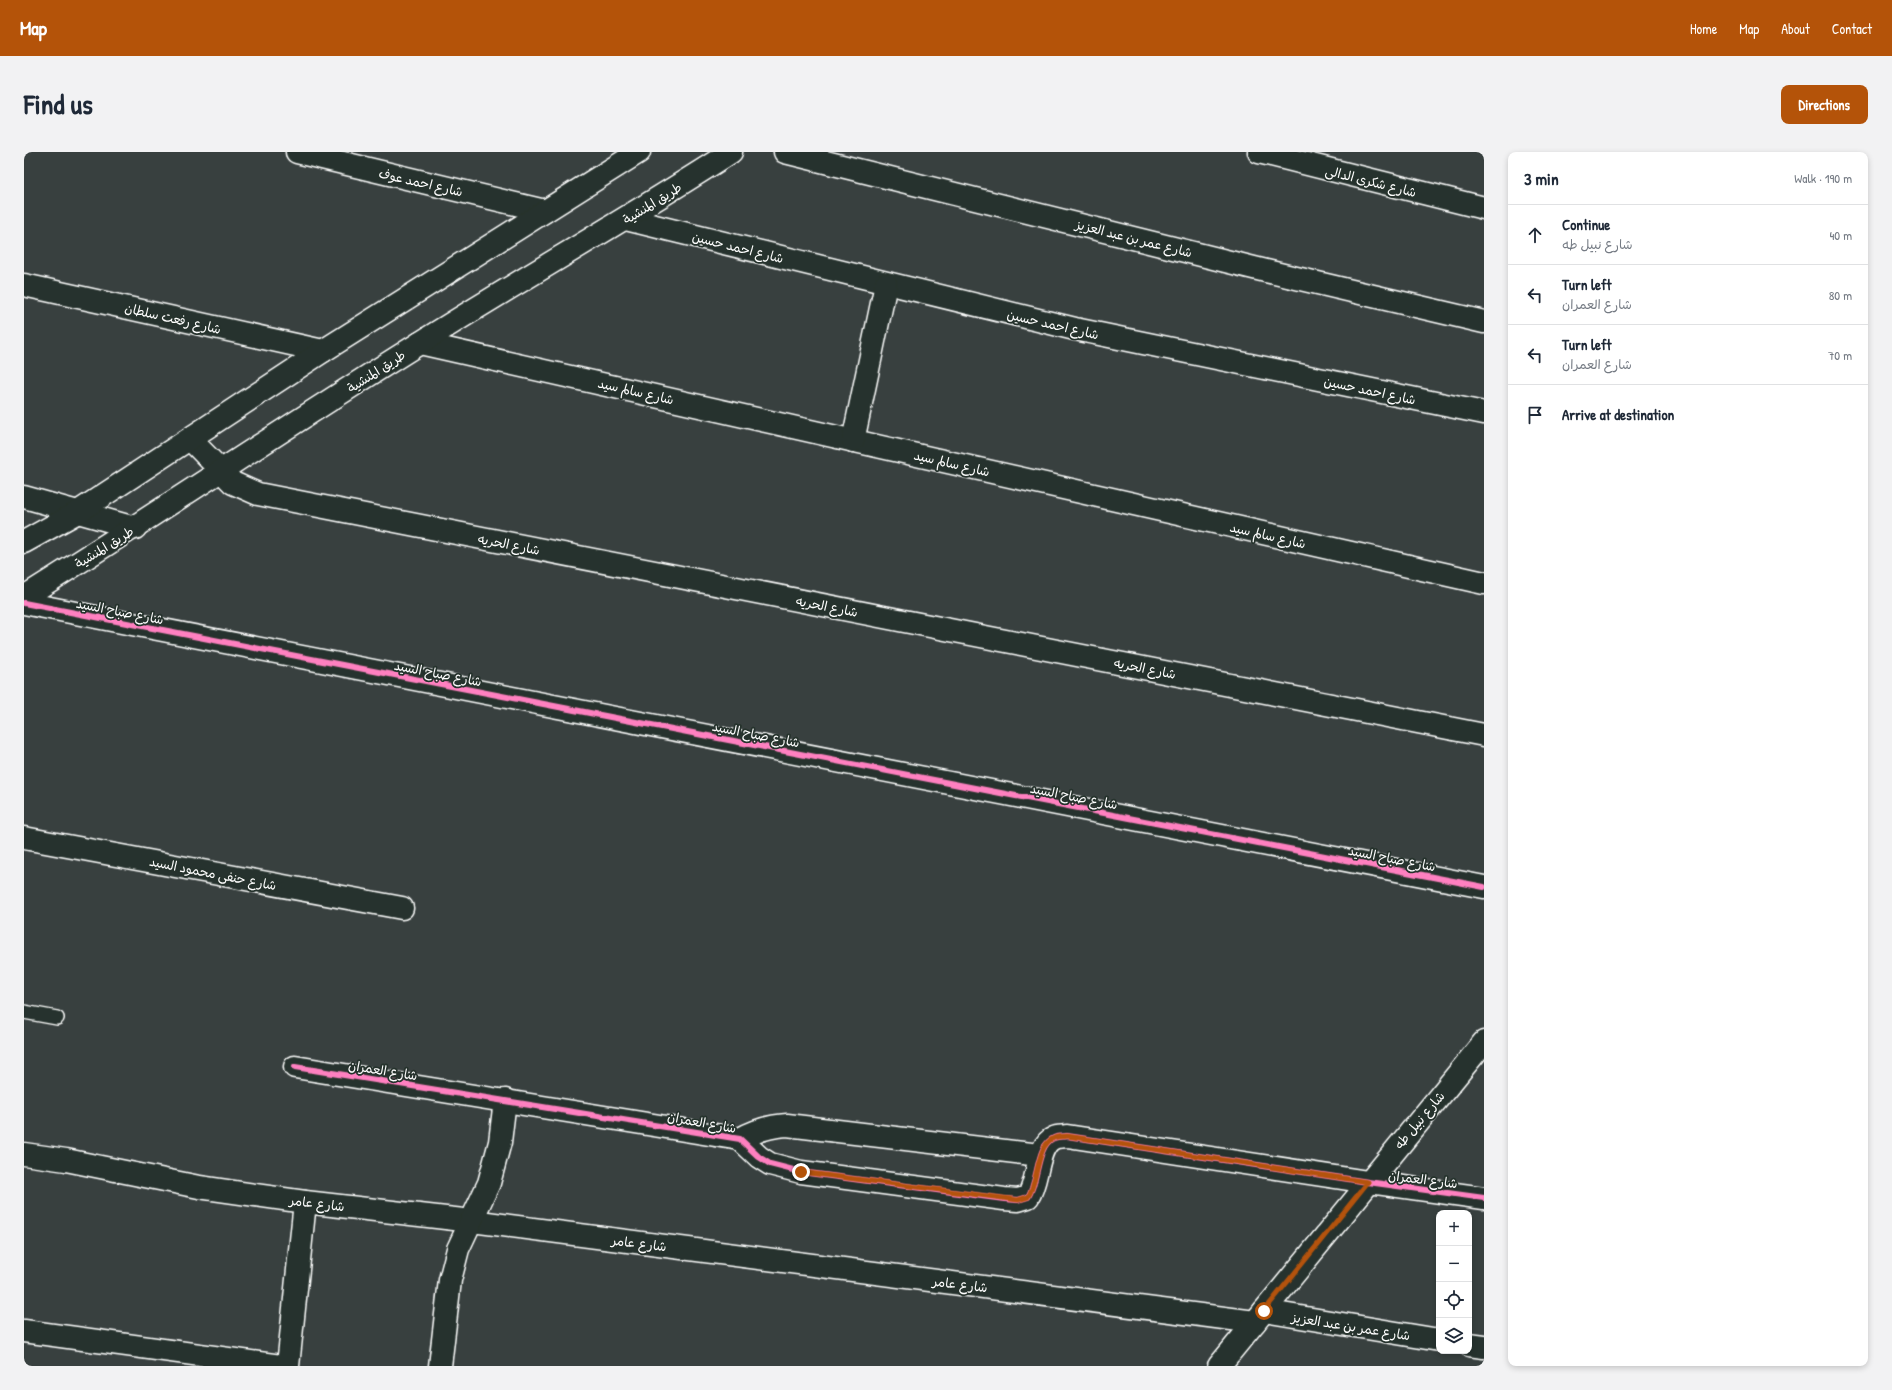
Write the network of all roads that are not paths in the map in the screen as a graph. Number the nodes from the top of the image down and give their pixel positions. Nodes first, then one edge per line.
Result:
1 (297, 152) edge
2 (639, 152) edge
3 (731, 152) edge
4 (785, 152) edge
5 (1259, 152) edge
6 (1484, 208) edge
7 (545, 211) junction
8 (626, 219) junction
9 (886, 284) junction
10 (24, 285) edge
11 (1484, 322) edge
12 (420, 342) junction
13 (323, 352) junction
14 (1484, 414) edge
15 (190, 439) junction
16 (853, 441) junction
17 (221, 470) junction
18 (24, 497) edge
19 (78, 512) junction
20 (135, 528) junction
21 (24, 542) edge
22 (1484, 584) edge
23 (24, 597) edge
24 (24, 603) edge
25 (1484, 735) edge
26 (24, 838) edge
27 (1484, 888) edge
28 (402, 908) dead end
29 (24, 1012) edge
30 (57, 1018) dead end
31 (1484, 1042) edge
32 (295, 1068) dead end
33 (505, 1100) junction
34 (740, 1139) junction
35 (24, 1154) edge
36 (1040, 1155) junction
37 (1368, 1182) junction
38 (1484, 1198) edge
39 (305, 1202) junction
40 (472, 1221) junction
41 (1259, 1317) junction
42 (24, 1331) edge
43 (1436, 1340) edge
44 (1472, 1345) edge
45 (1484, 1347) edge
46 (281, 1366) edge
47 (288, 1366) edge
48 (440, 1366) edge
49 (1219, 1366) edge

1 - 7 street, شارع احمد عوف
2 - 7 street
3 - 8 street, طريق المنشية
4 - 11 street, شارع عمر بن عبد العزيز
5 - 6 street, شارع شكرى الدالى
7 - 13 street
8 - 9 street, شارع احمد حسين
8 - 12 street, طريق المنشية
9 - 14 street, شارع احمد حسين
9 - 16 street
10 - 13 street, شارع رفعت سلطان
12 - 16 street, شارع سالم سيد
12 - 17 street, طريق المنشية
13 - 15 street
15 - 17 street, شارع الحريه
15 - 19 street
16 - 22 street, شارع سالم سيد
17 - 20 street, طريق المنشية
17 - 25 street, شارع الحريه
18 - 19 street
19 - 20 street
19 - 21 street
20 - 23 street, طريق المنشية
24 - 27 street, شارع صباح السيد
26 - 28 street, شارع حنفى محمود السيد
29 - 30 lane
31 - 37 street, شارع نبيل طه
32 - 33 street, شارع العمران
33 - 34 street, شارع العمران
33 - 40 street
34 - 36 street
34 - 36 street, شارع العمران
35 - 39 street, شارع عامر
36 - 37 street, شارع العمران
37 - 38 street, شارع العمران
37 - 41 street, شارع نبيل طه
39 - 40 street, شارع عامر
39 - 47 street
40 - 41 street, شارع عامر
40 - 48 street
41 - 43 street, شارع عمر بن عبد العزيز
41 - 49 street, شارع نبيل طه
42 - 46 street
44 - 45 street

